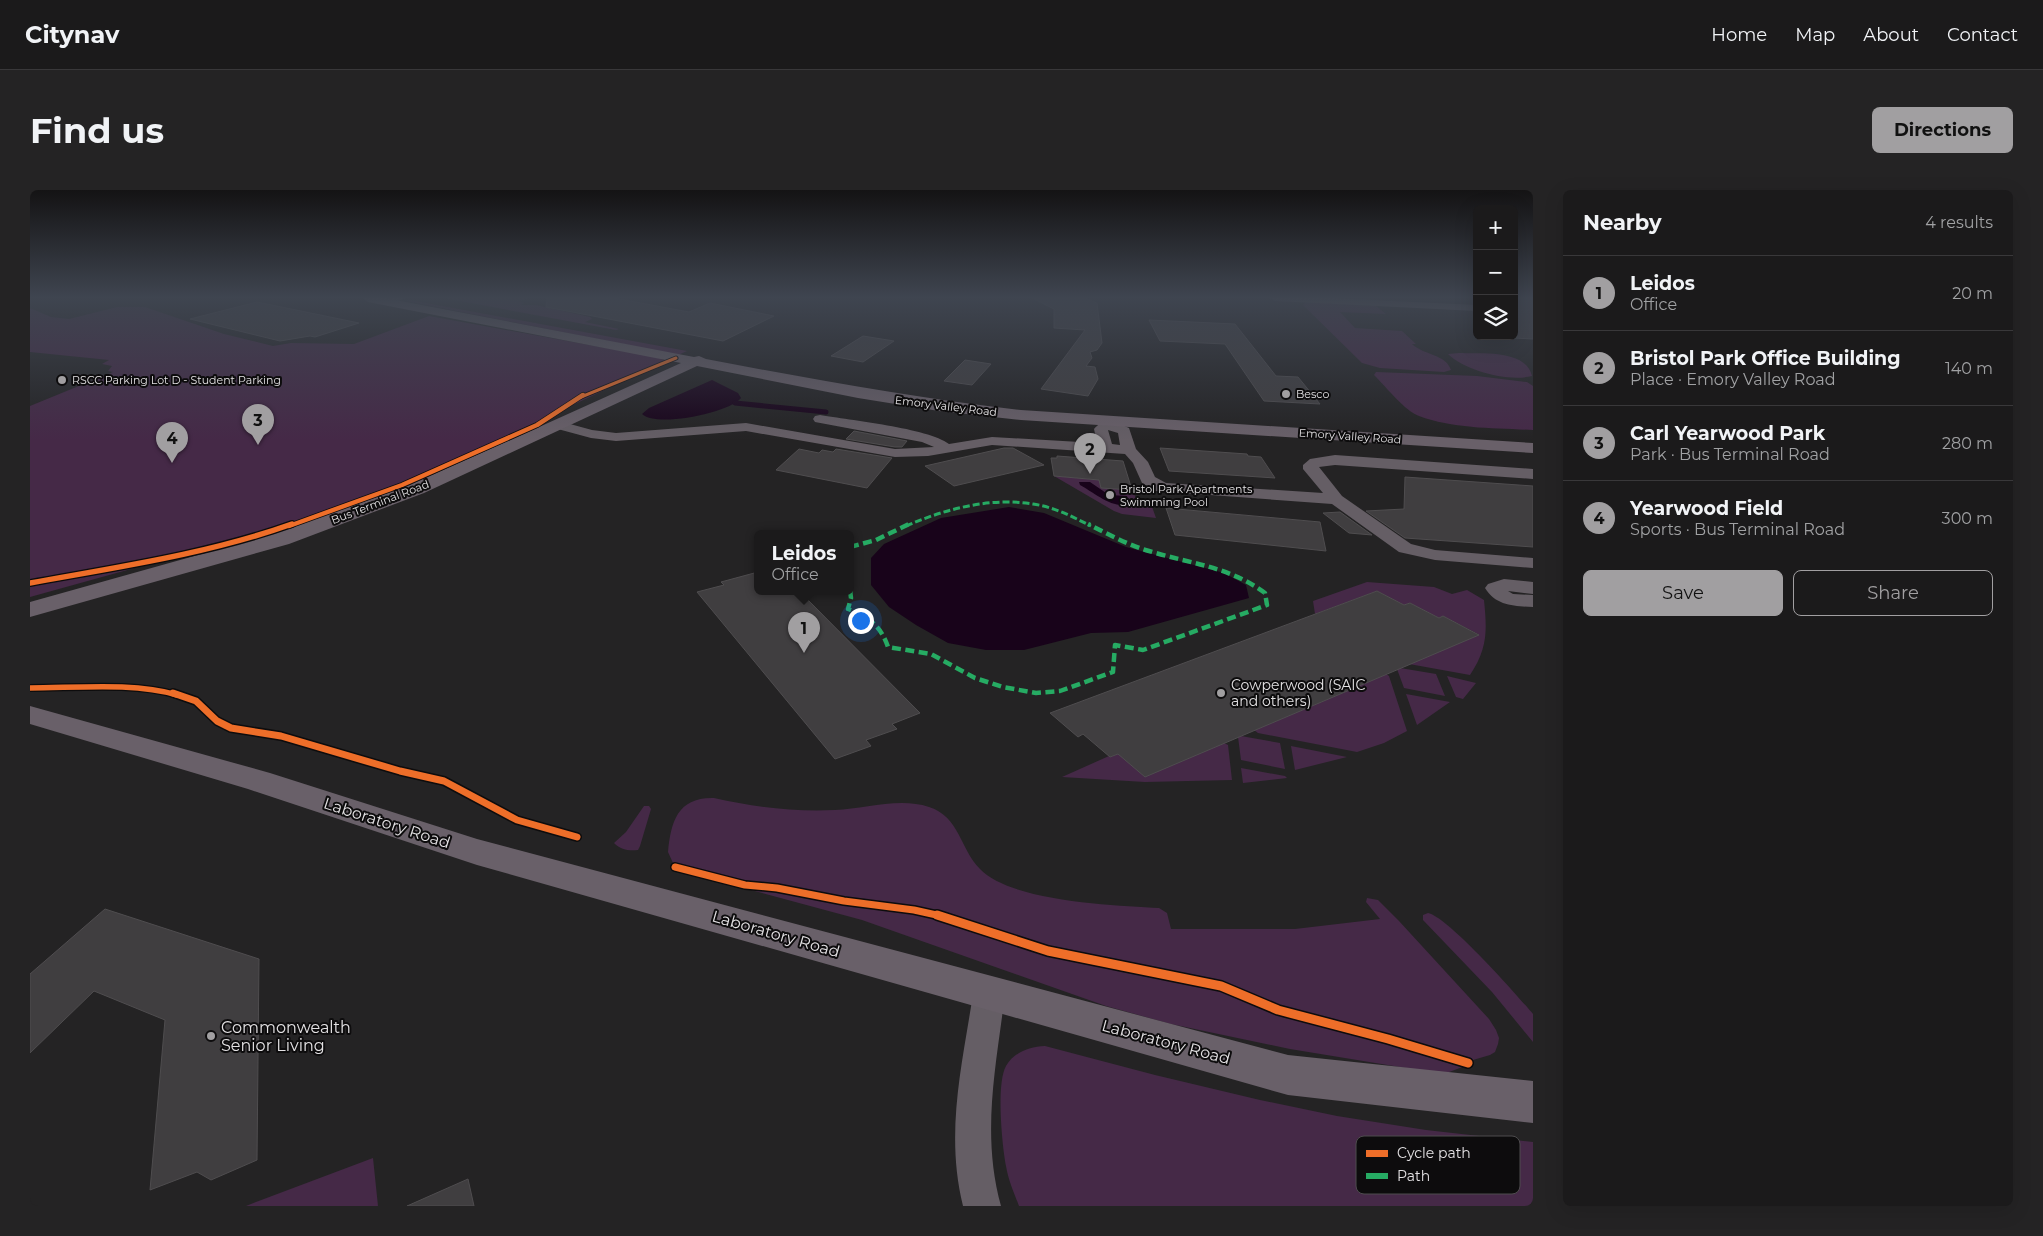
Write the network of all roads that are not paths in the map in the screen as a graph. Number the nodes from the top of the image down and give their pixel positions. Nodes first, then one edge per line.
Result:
1 (619, 345) edge
2 (678, 345) edge
3 (714, 352) junction
4 (696, 361) junction
5 (820, 419) dead end
6 (559, 425) junction
7 (1533, 438) edge
8 (1104, 448) junction
9 (1533, 448) edge
10 (946, 449) junction
11 (1129, 450) junction
12 (1533, 474) edge
13 (1336, 499) junction
14 (1533, 563) edge
15 (1533, 588) edge
16 (1533, 602) edge
17 (30, 610) edge
18 (30, 715) edge
19 (989, 994) junction
20 (1533, 1102) edge
21 (982, 1206) edge

1 - 4 main road, Emory Valley Road
2 - 3 main road, Emory Valley Road
3 - 4 main road, Bus Terminal Road
3 - 7 main road, Emory Valley Road
4 - 6 main road, Bus Terminal Road
4 - 9 main road, Emory Valley Road
5 - 10 street
6 - 10 street
6 - 17 main road, Bus Terminal Road
8 - 10 street
8 - 11 street
8 - 11 street
11 - 13 street
12 - 13 street
13 - 14 street
15 - 16 street
18 - 19 main road, Laboratory Road
19 - 20 main road, Laboratory Road
19 - 21 street

